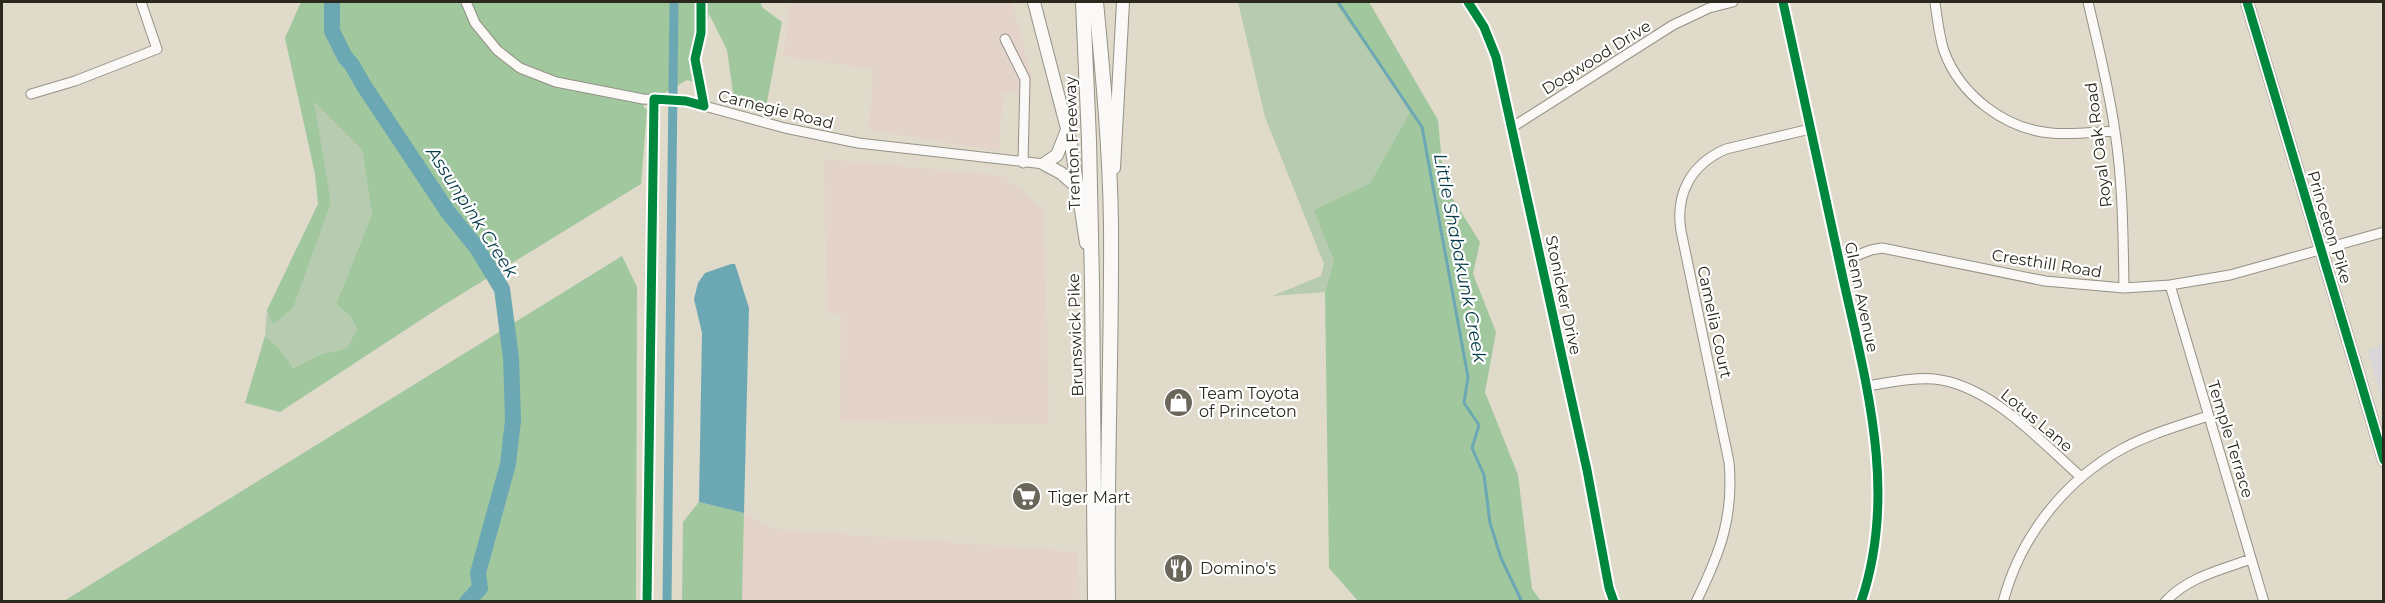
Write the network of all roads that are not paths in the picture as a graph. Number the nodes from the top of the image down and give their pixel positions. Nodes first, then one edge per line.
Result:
1 (141, 2) edge
2 (466, 2) edge
3 (1034, 2) edge
4 (1083, 2) edge
5 (1096, 2) edge
6 (1123, 2) edge
7 (1468, 2) edge
8 (1732, 2) edge
9 (1783, 2) edge
10 (1935, 2) edge
11 (2088, 2) edge
12 (2247, 2) edge
13 (1005, 39) dead end
14 (31, 94) dead end
15 (1511, 128) junction
16 (1810, 129) junction
17 (1067, 130) junction
18 (2115, 131) junction
19 (1023, 163) junction
20 (1044, 164) junction
21 (1078, 188) junction
22 (1111, 223) junction
23 (2384, 232) edge
24 (2321, 248) junction
25 (1839, 262) junction
26 (1092, 284) junction
27 (2169, 285) junction
28 (2124, 288) junction
29 (1866, 386) junction
30 (2208, 416) junction
31 (2384, 460) edge
32 (2081, 477) junction
33 (2251, 559) junction
34 (1095, 602) edge
35 (1108, 602) edge
36 (1614, 602) edge
37 (1696, 602) edge
38 (1861, 602) edge
39 (2002, 602) edge
40 (2165, 602) edge
41 (2264, 602) edge

1 - 14 street
2 - 19 street, Carnegie Road
3 - 17 main road, Brunswick Pike
4 - 26 highway, Trenton Freeway
5 - 22 highway, Trenton Freeway
6 - 22 main road, Brunswick Pike
7 - 15 street, Stonicker Drive
8 - 15 street, Dogwood Drive
9 - 16 street, Glenn Avenue
10 - 18 street
11 - 18 street, Royal Oak Road
12 - 24 main road, Princeton Pike
13 - 19 street
15 - 36 street, Stonicker Drive
16 - 25 street, Glenn Avenue
16 - 37 street, Camelia Court
17 - 20 main road
17 - 21 main road, Brunswick Pike
18 - 28 street, Royal Oak Road
19 - 20 street, Carnegie Road
20 - 21 main road
21 - 26 main road, Brunswick Pike
22 - 35 highway, Brunswick Pike
23 - 24 street, Cresthill Road
24 - 27 street, Cresthill Road
24 - 31 main road, Princeton Pike
25 - 28 street, Cresthill Road
25 - 29 street, Glenn Avenue
26 - 34 highway, Brunswick Pike
27 - 28 street, Cresthill Road
27 - 30 street, Temple Terrace
29 - 32 street, Lotus Lane
29 - 38 street, Glenn Avenue
30 - 32 street
30 - 33 street, Temple Terrace
32 - 39 street
33 - 40 street
33 - 41 street, Temple Terrace

